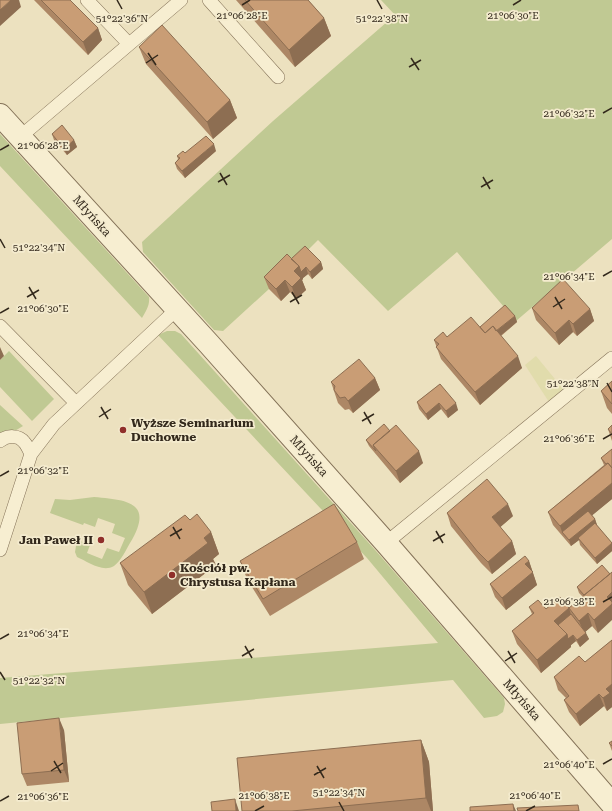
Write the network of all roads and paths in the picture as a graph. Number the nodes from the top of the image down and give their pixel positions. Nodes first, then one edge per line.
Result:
1 (87, 0) edge
2 (181, 0) edge
3 (209, 0) edge
4 (130, 44) junction
5 (278, 77) dead end
6 (0, 114) edge
7 (20, 137) junction
8 (177, 309) junction
9 (0, 326) edge
10 (612, 358) edge
11 (76, 403) junction
12 (0, 441) edge
13 (31, 454) junction
14 (386, 543) junction
15 (0, 550) edge
16 (612, 804) edge

1 - 4 lane
2 - 4 lane
3 - 5 lane
4 - 7 lane
6 - 7 street, Młyńska
7 - 8 street, Młyńska
8 - 11 lane
8 - 14 street, Młyńska
9 - 11 lane
10 - 14 lane
11 - 13 lane
12 - 13 lane
13 - 15 lane
14 - 16 street, Młyńska

